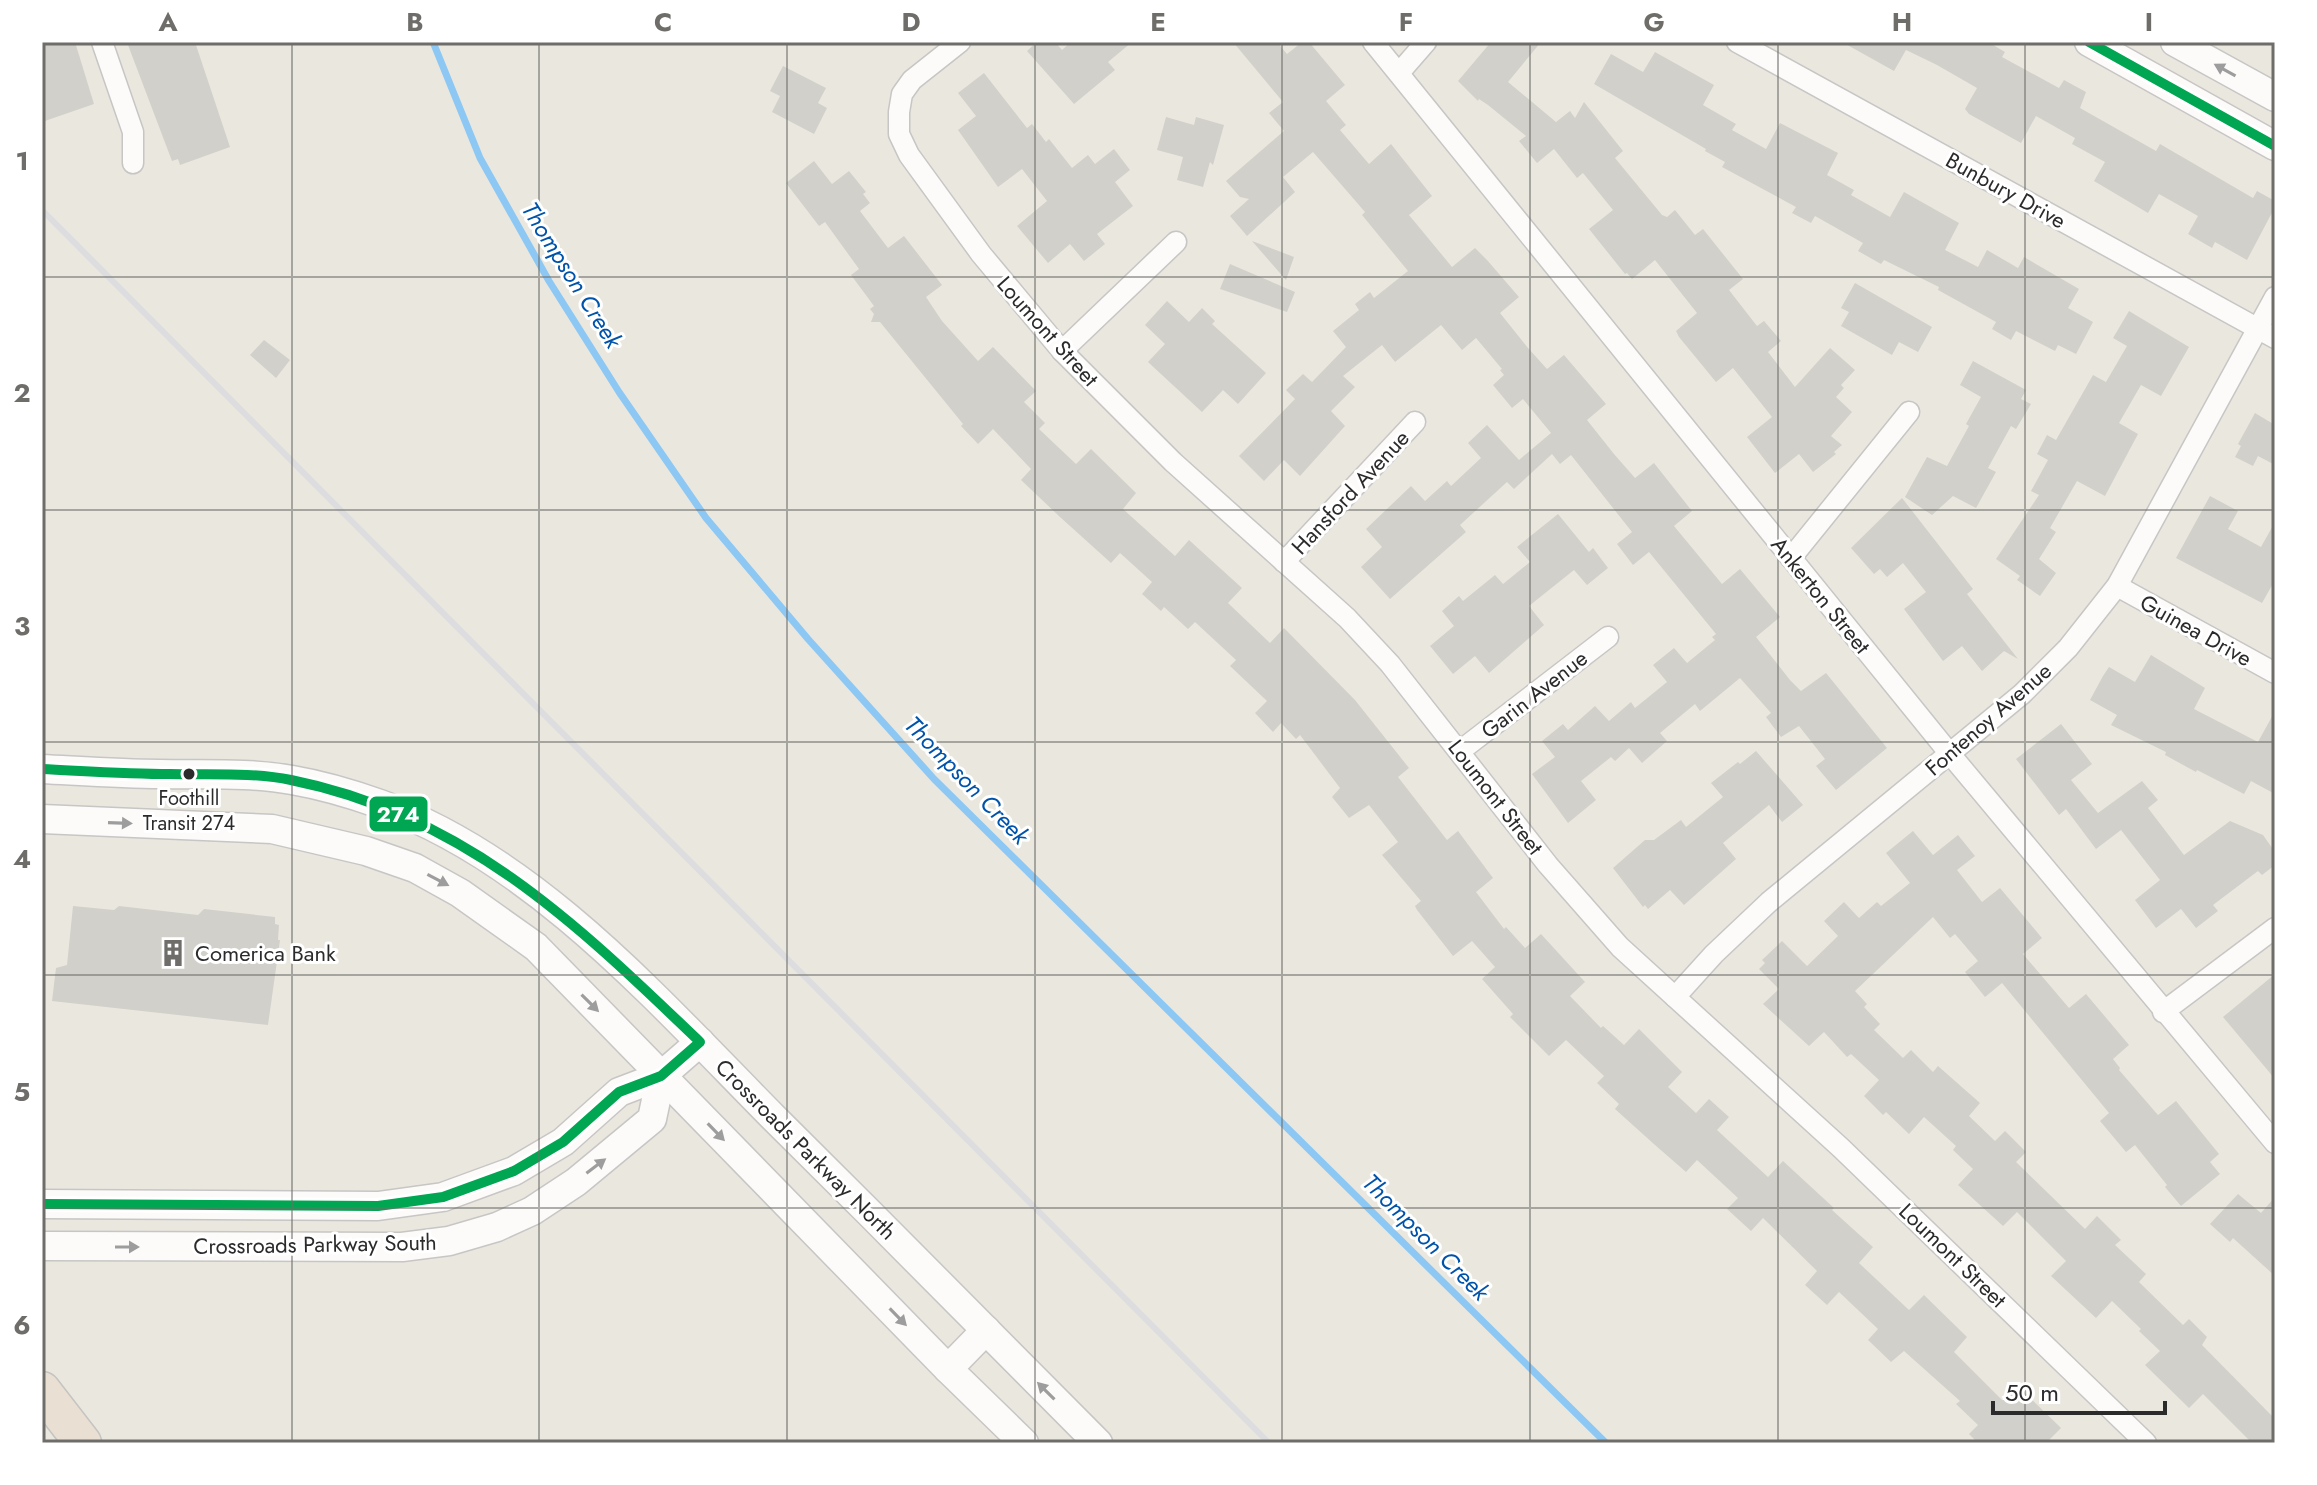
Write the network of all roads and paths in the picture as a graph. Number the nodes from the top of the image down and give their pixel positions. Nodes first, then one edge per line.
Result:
1 (102, 42) edge
2 (960, 42) edge
3 (1373, 42) edge
4 (1426, 42) edge
5 (1737, 42) edge
6 (2089, 42) edge
7 (2175, 42) edge
8 (1399, 73) junction
9 (2275, 97) edge
10 (2275, 146) edge
11 (133, 163) dead end
12 (1176, 242) dead end
13 (2275, 297) edge
14 (2266, 333) edge
15 (1062, 351) junction
16 (1909, 412) dead end
17 (1415, 422) dead end
18 (1791, 558) junction
19 (1284, 562) junction
20 (2117, 586) junction
21 (1608, 637) dead end
22 (2275, 673) edge
23 (1460, 751) junction
24 (1950, 754) junction
25 (42, 769) edge
26 (395, 810) junction
27 (42, 819) edge
28 (366, 851) junction
29 (2275, 928) edge
30 (1675, 997) junction
31 (2163, 1012) junction
32 (700, 1042) junction
33 (661, 1076) junction
34 (2275, 1143) edge
35 (42, 1204) edge
36 (45, 1246) edge
37 (986, 1330) junction
38 (948, 1369) junction
39 (42, 1390) edge
40 (83, 1443) edge
41 (1024, 1443) edge
42 (1098, 1443) edge
43 (2146, 1443) edge

1 - 11 street
2 - 15 street, Loumont Street
3 - 8 street, Ankerton Street
4 - 8 street
5 - 14 street, Bunbury Drive
6 - 10 street
9 -> 7 street
8 - 18 street, Ankerton Street
12 - 15 street
13 - 14 street, Fontenoy Avenue
14 - 20 street, Fontenoy Avenue
15 - 19 street, Loumont Street
16 - 18 street
17 - 19 street, Hansford Avenue
18 - 24 street, Ankerton Street
19 - 23 street, Loumont Street
20 - 22 street, Guinea Drive
20 - 24 street, Fontenoy Avenue
21 - 23 street, Garin Avenue
23 - 30 street, Loumont Street
24 - 30 street, Fontenoy Avenue
24 - 31 street, Ankerton Street
25 - 26 street, Crossroads Parkway North
26 - 28 street
26 - 32 street, Crossroads Parkway North
27 -> 28 street
28 -> 33 street
29 - 31 street
30 - 43 street, Loumont Street
31 - 34 street, Ankerton Street
32 - 33 street, Crossroads Parkway South
32 - 37 street, Crossroads Parkway North
33 - 35 street, Crossroads Parkway South
36 -> 33 street, Crossroads Parkway South
33 -> 38 street
37 - 38 street
42 -> 37 street, Crossroads Parkway North
38 - 41 street
39 - 40 highway

